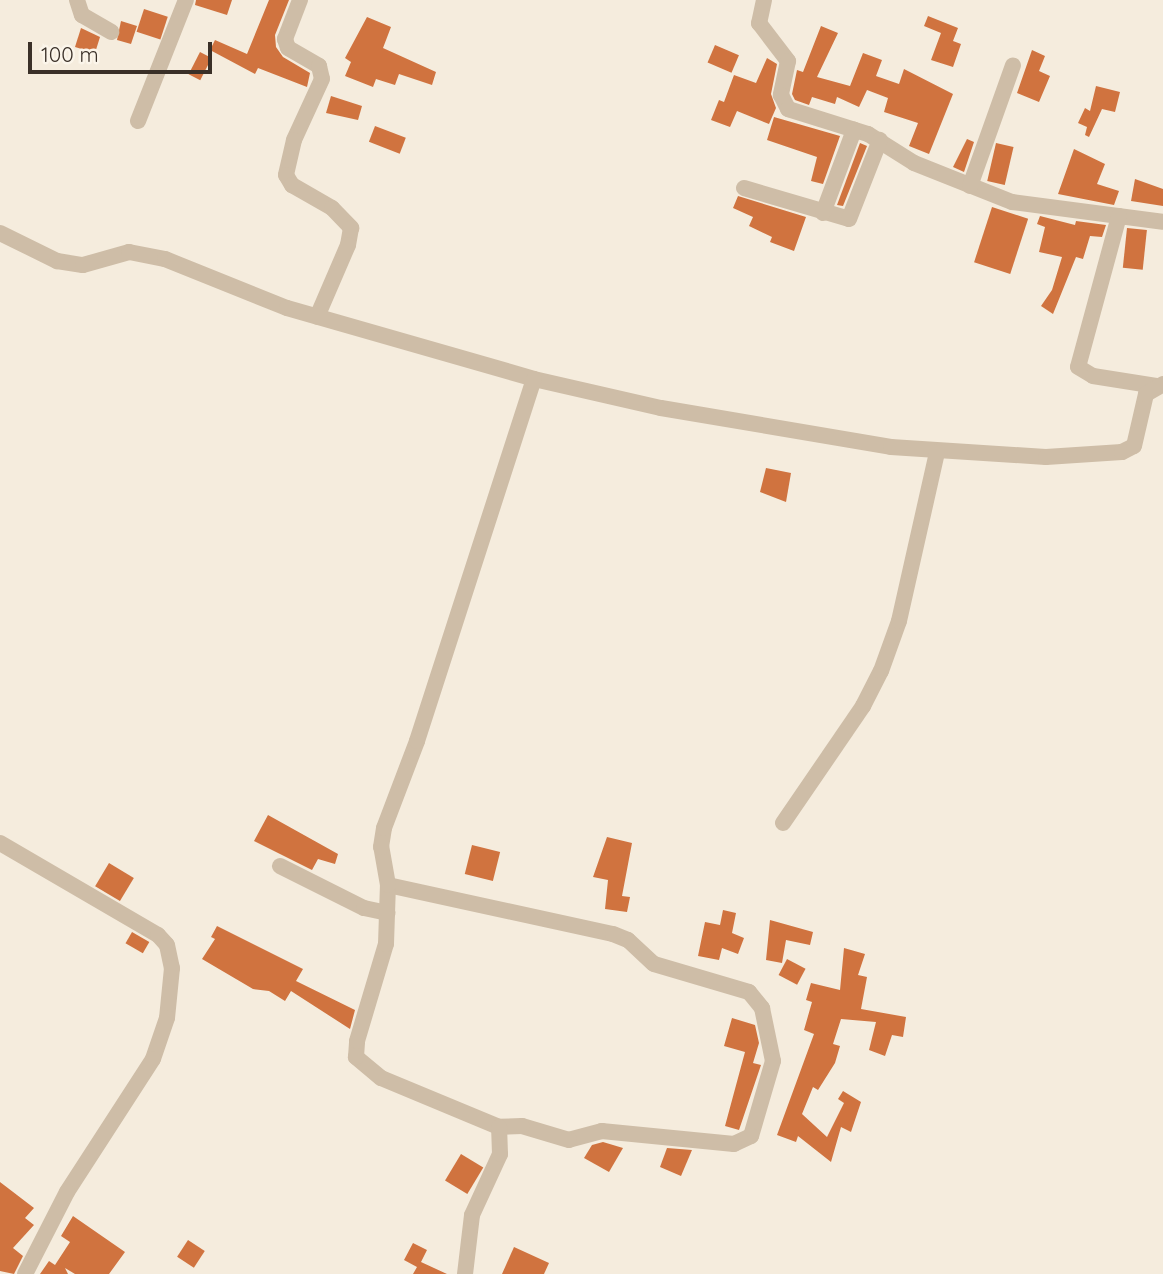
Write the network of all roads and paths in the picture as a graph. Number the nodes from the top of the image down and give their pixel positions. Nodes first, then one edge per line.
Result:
1 (76, 0) edge
2 (186, 0) edge
3 (300, 0) edge
4 (764, 0) edge
5 (111, 32) dead end
6 (1013, 65) dead end
7 (138, 121) dead end
8 (854, 130) junction
9 (880, 140) junction
10 (970, 186) junction
11 (744, 188) dead end
12 (823, 213) junction
13 (1119, 216) junction
14 (1163, 222) edge
15 (0, 233) edge
16 (317, 317) junction
17 (534, 379) junction
18 (1160, 385) edge
19 (937, 452) junction
20 (783, 823) dead end
21 (0, 843) edge
22 (280, 866) dead end
23 (388, 885) junction
24 (387, 913) junction
25 (499, 1127) junction
26 (25, 1274) edge
27 (465, 1274) edge

1 - 5 street
2 - 7 street
3 - 16 street
4 - 8 street
6 - 10 street
8 - 9 street
8 - 12 street
9 - 10 street
9 - 12 street
10 - 13 street
11 - 12 street
13 - 14 street
13 - 18 street
15 - 16 street
16 - 17 street
17 - 19 street
17 - 23 street
18 - 19 street
19 - 20 street
21 - 26 street
22 - 24 street
23 - 24 street
23 - 25 street
24 - 25 street
25 - 27 street

